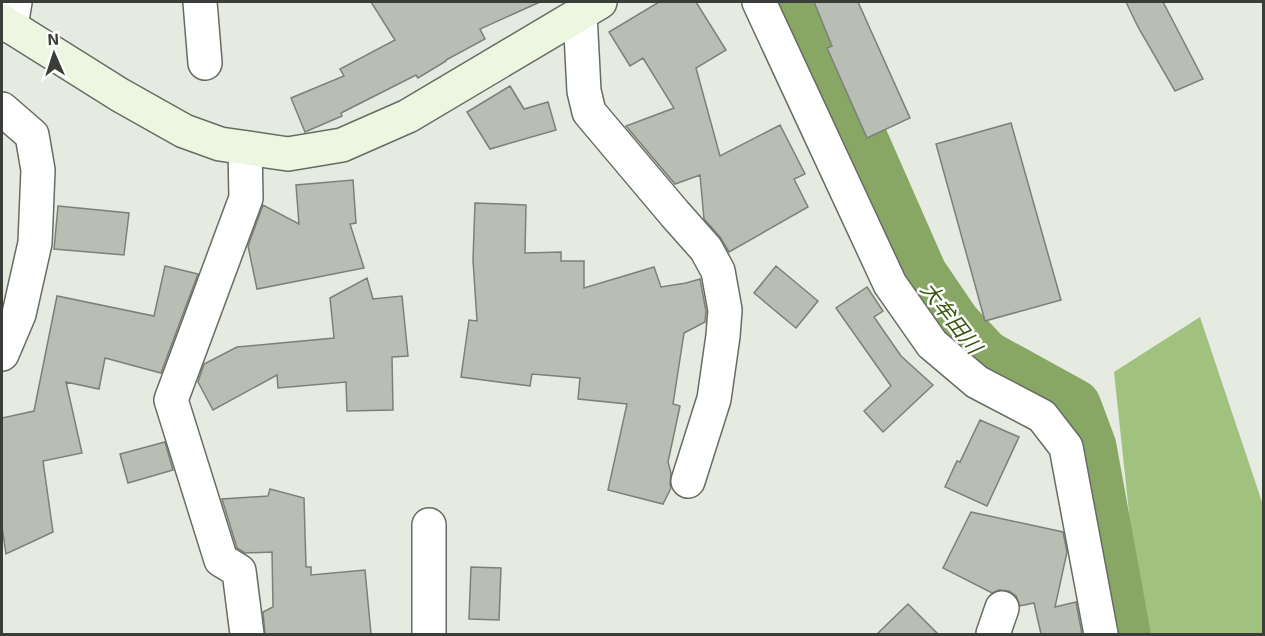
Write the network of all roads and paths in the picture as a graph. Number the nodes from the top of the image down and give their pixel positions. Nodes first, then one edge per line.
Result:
1 (200, 2) edge
2 (759, 2) edge
3 (590, 8) edge
4 (9, 17) edge
5 (205, 63) dead end
6 (2, 109) edge
7 (245, 148) junction
8 (2, 354) edge
9 (688, 481) dead end
10 (429, 525) dead end
11 (247, 634) edge
12 (429, 634) edge
13 (1101, 634) edge

1 - 5 street
2 - 13 street
3 - 7 street
3 - 9 street
4 - 7 street
6 - 8 street
7 - 11 street
10 - 12 street

